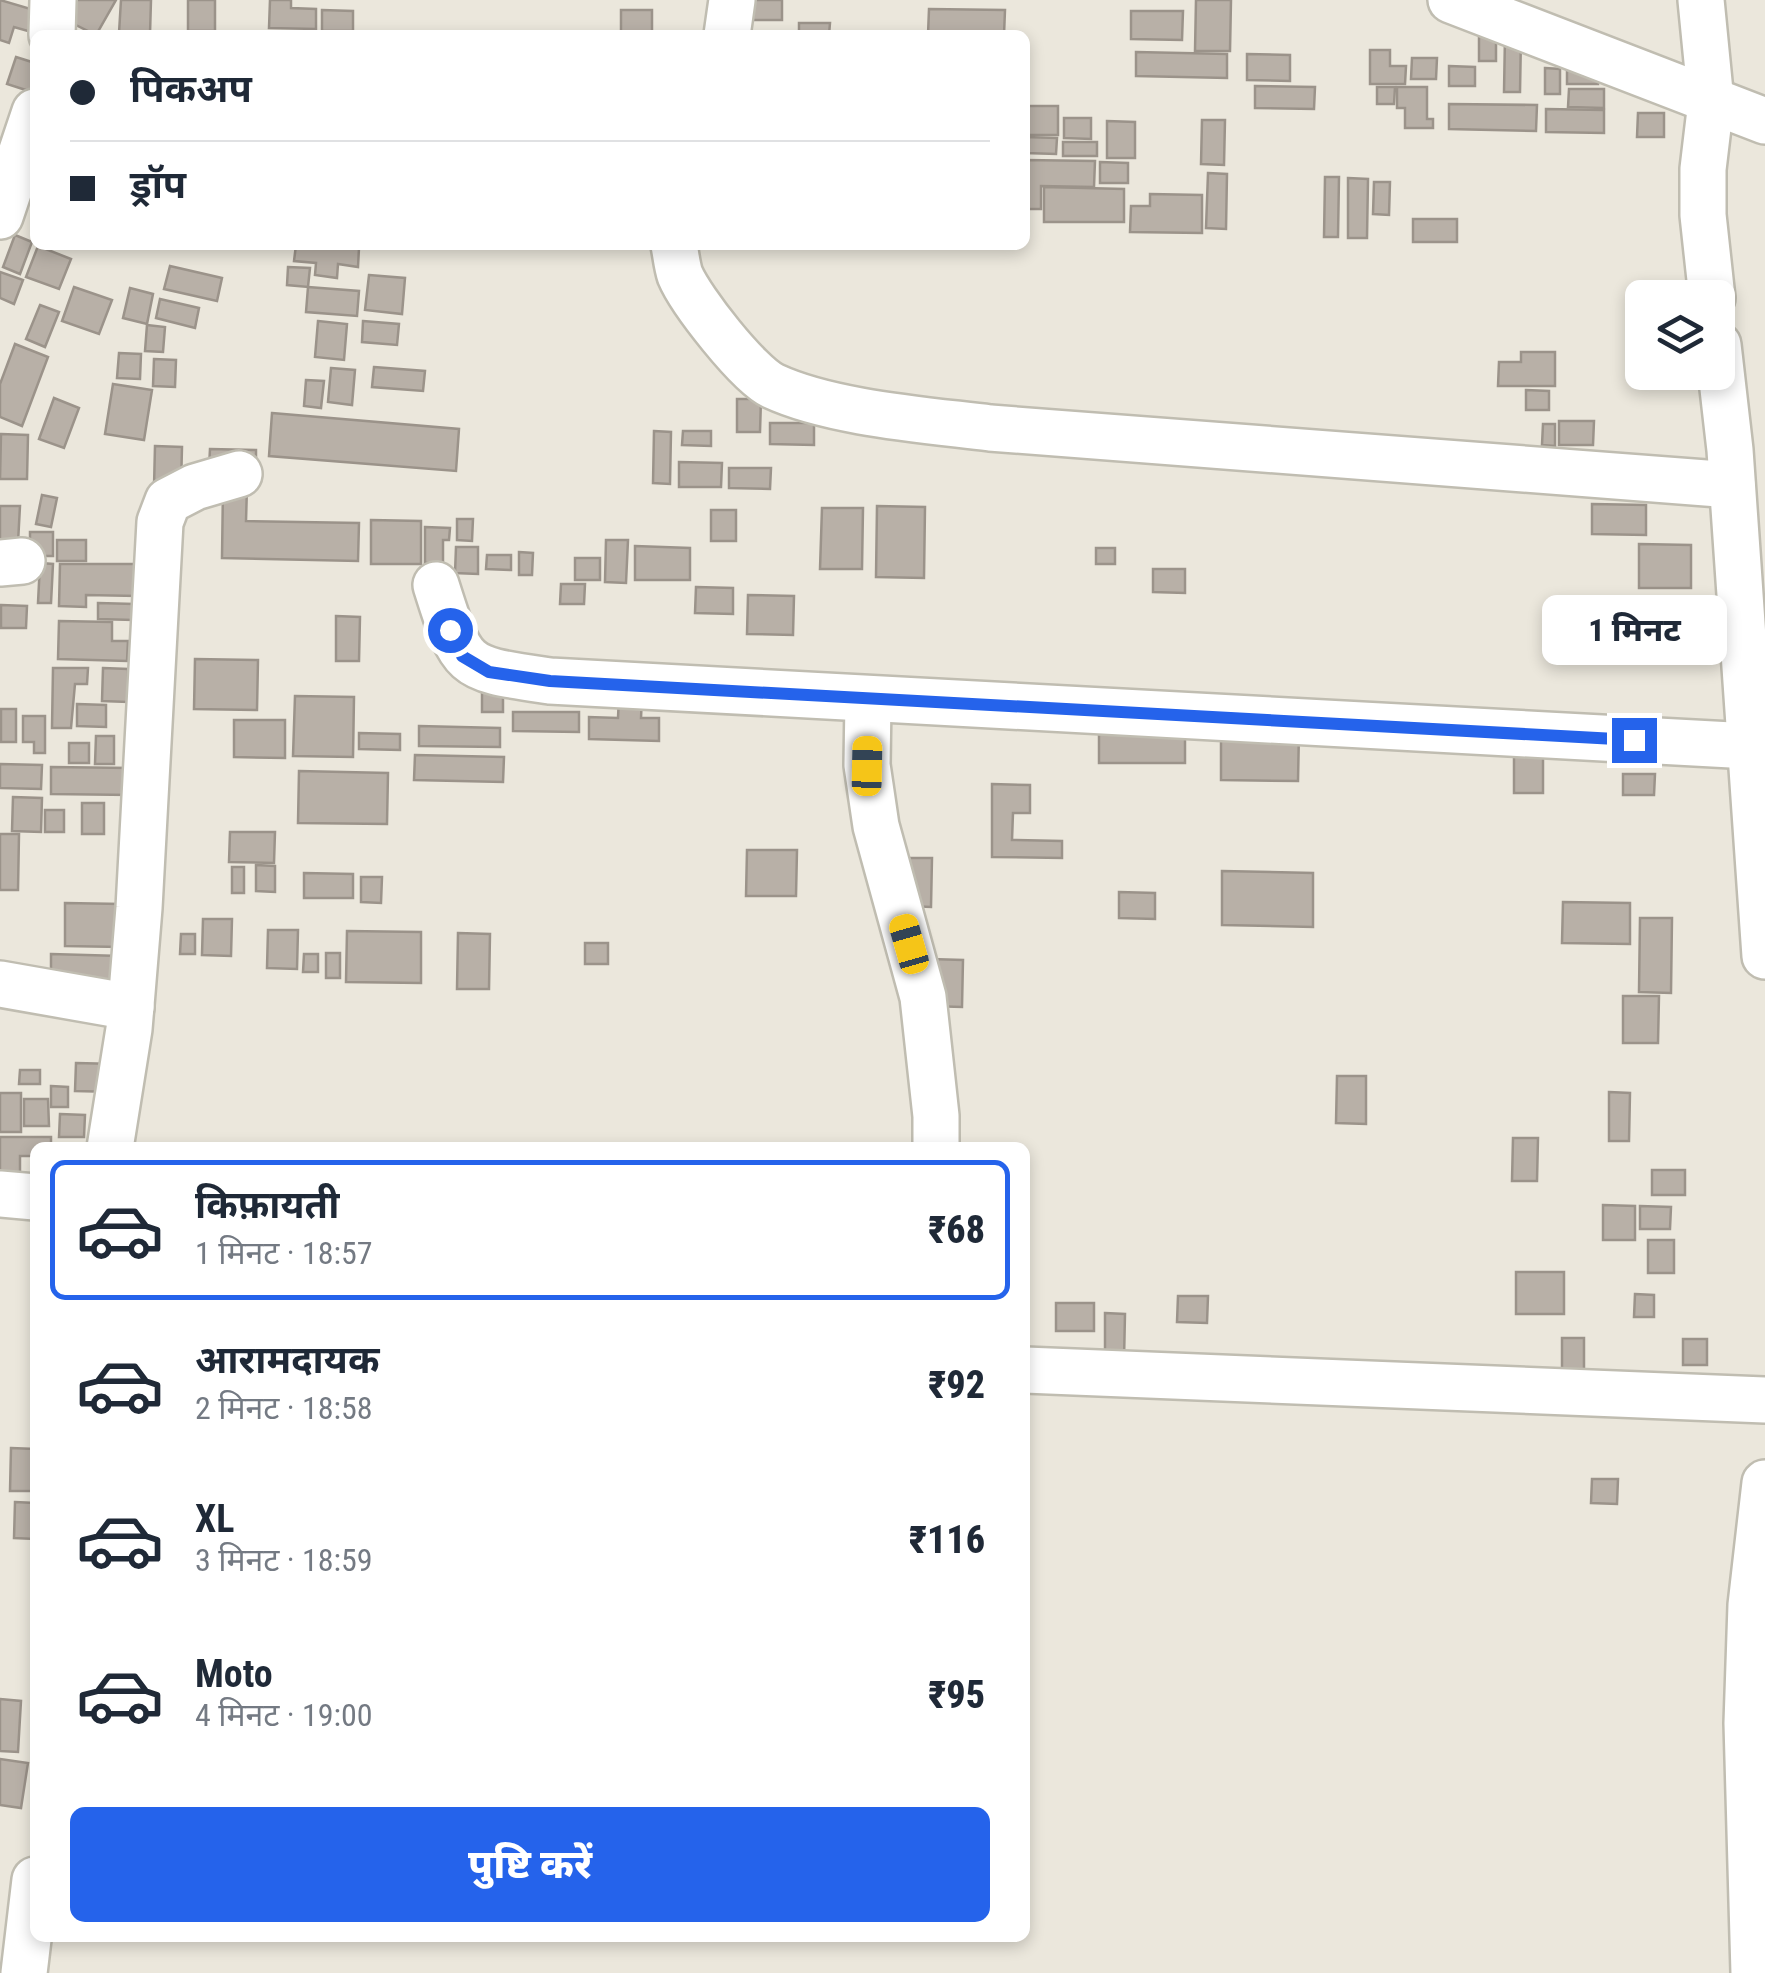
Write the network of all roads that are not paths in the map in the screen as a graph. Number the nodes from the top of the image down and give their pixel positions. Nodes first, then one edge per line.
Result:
1 (54, 0) edge
2 (732, 0) edge
3 (1451, 0) edge
4 (1701, 0) edge
5 (52, 30) edge
6 (728, 30) edge
7 (1711, 102) junction
8 (1765, 121) edge
9 (30, 127) edge
10 (0, 216) edge
11 (675, 250) edge
12 (1710, 280) edge
13 (1722, 390) edge
14 (239, 474) dead end
15 (1732, 485) junction
16 (436, 586) dead end
17 (868, 701) junction
18 (1750, 746) junction
19 (1765, 956) edge
20 (0, 984) edge
21 (131, 1006) junction
22 (111, 1142) edge
23 (935, 1142) edge
24 (0, 1194) edge
25 (30, 1197) edge
26 (1030, 1370) edge
27 (1765, 1400) edge
28 (1765, 1483) edge
29 (30, 1922) edge
30 (24, 1973) edge
31 (1754, 1973) edge

1 - 5 street
2 - 6 street
3 - 7 street
4 - 7 street
7 - 8 street
7 - 12 street
9 - 10 street
11 - 15 street
13 - 15 street
14 - 21 street
15 - 18 street
16 - 17 street
17 - 18 street
17 - 23 street
18 - 19 street
20 - 21 street
21 - 22 street
24 - 25 street
26 - 27 street
28 - 31 street
29 - 30 street

